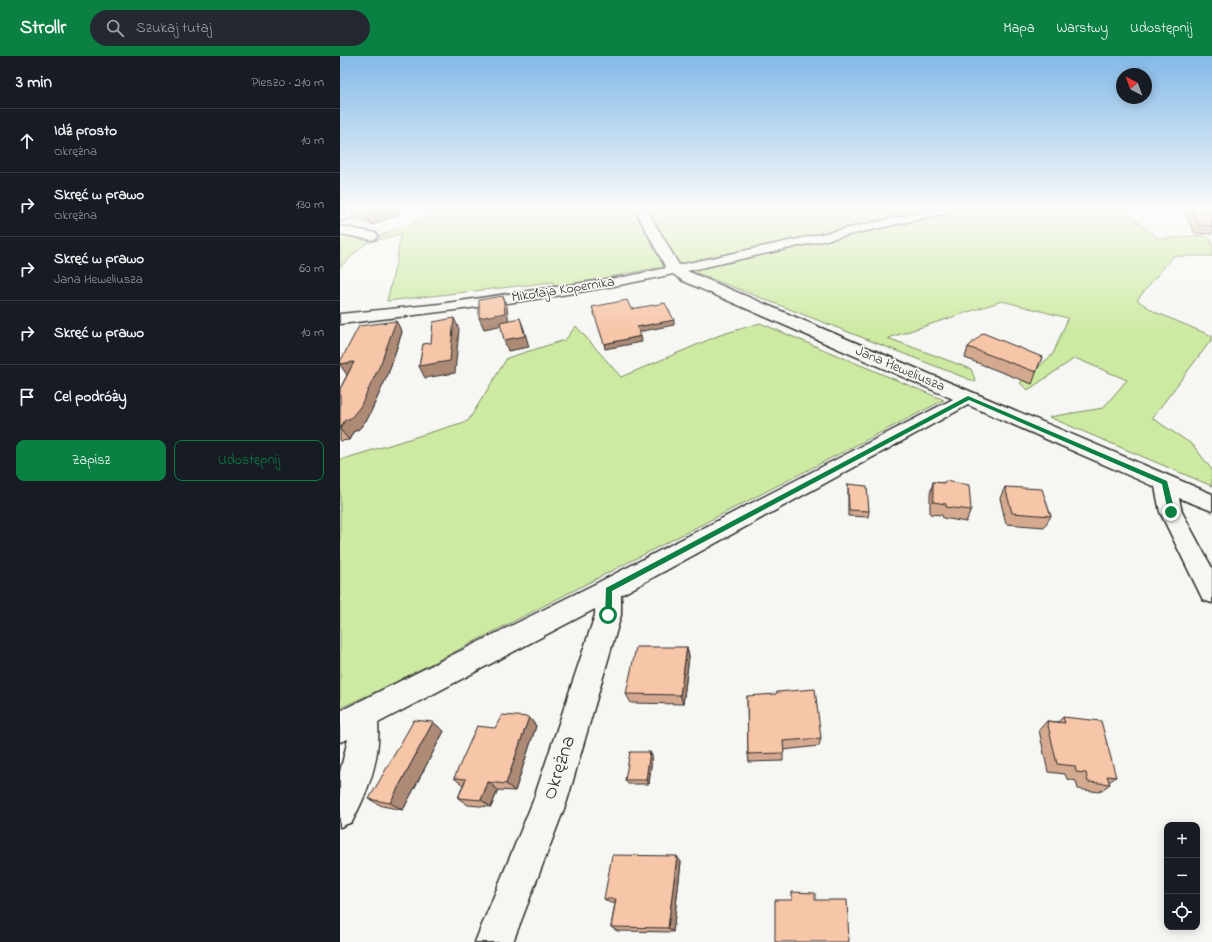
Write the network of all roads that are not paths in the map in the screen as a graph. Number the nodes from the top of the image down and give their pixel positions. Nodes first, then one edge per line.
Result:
1 (663, 251) edge
2 (764, 251) edge
3 (677, 271) junction
4 (340, 318) edge
5 (968, 398) junction
6 (1165, 483) junction
7 (1212, 503) edge
8 (608, 590) junction
9 (1212, 592) edge
10 (351, 721) edge
11 (340, 810) edge
12 (494, 942) edge

1 - 3 street, Jana Heweliusza
2 - 3 street, Mikołaja Kopernika
3 - 4 street, Mikołaja Kopernika
3 - 5 street, Jana Heweliusza
5 - 6 street, Jana Heweliusza
5 - 8 street
6 - 7 street, Jana Heweliusza
6 - 9 street
8 - 10 street
8 - 12 street, Okrężna
10 - 11 street

